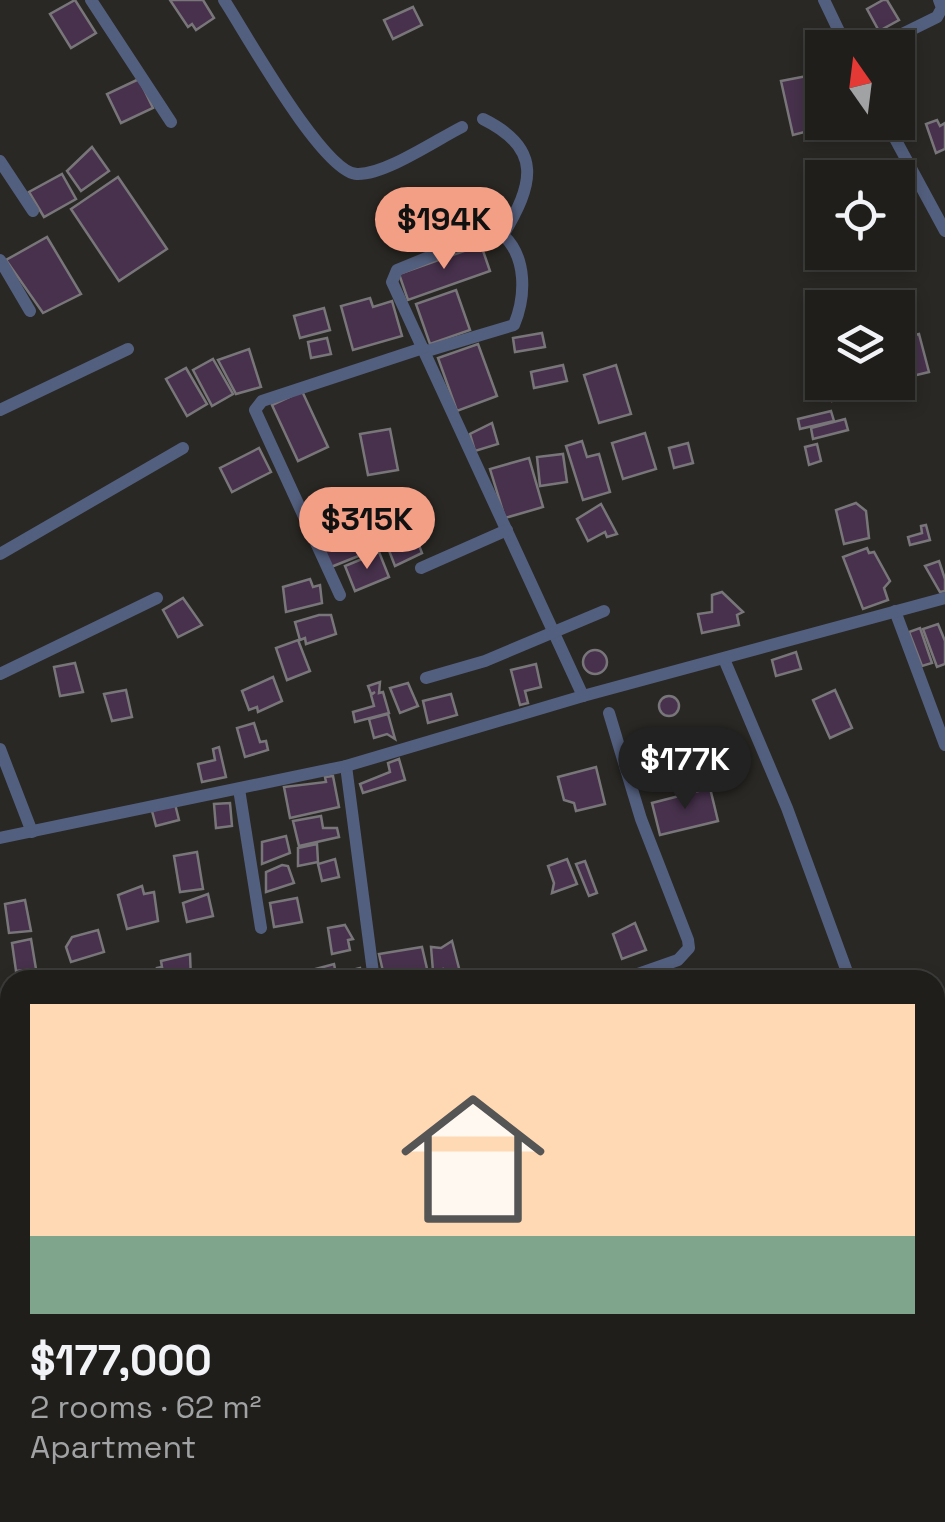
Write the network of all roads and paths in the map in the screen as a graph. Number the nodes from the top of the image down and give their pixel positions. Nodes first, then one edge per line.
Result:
1 (91, 0) edge
2 (224, 0) edge
3 (824, 0) edge
4 (939, 0) edge
5 (838, 30) edge
6 (911, 30) edge
7 (483, 119) dead end
8 (171, 122) dead end
9 (462, 127) dead end
10 (896, 140) edge
11 (0, 163) edge
12 (33, 212) dead end
13 (945, 231) edge
14 (503, 235) junction
15 (0, 260) edge
16 (30, 311) dead end
17 (128, 349) dead end
18 (425, 350) junction
19 (0, 410) edge
20 (182, 448) dead end
21 (508, 530) junction
22 (0, 554) edge
23 (421, 568) dead end
24 (340, 595) dead end
25 (157, 598) dead end
26 (945, 598) edge
27 (604, 610) dead end
28 (895, 611) junction
29 (552, 629) junction
30 (724, 659) junction
31 (0, 674) edge
32 (426, 678) dead end
33 (583, 696) junction
34 (609, 713) dead end
35 (945, 745) edge
36 (0, 748) edge
37 (346, 766) junction
38 (238, 789) junction
39 (32, 832) junction
40 (0, 838) edge
41 (260, 928) dead end
42 (373, 970) edge
43 (650, 970) edge
44 (846, 970) edge

1 - 8 street
2 - 9 street
3 - 5 street
4 - 6 street
7 - 14 street
10 - 13 street
11 - 12 street
14 - 18 street
14 - 18 street
15 - 16 street
17 - 19 street
18 - 21 street
18 - 24 street
20 - 22 street
21 - 23 street
21 - 29 street
25 - 31 street
26 - 28 street
27 - 29 street
28 - 30 street
28 - 35 street
29 - 32 street
29 - 33 street
30 - 33 street
30 - 44 street
33 - 37 street
34 - 43 street
36 - 39 street
37 - 38 street
37 - 42 street
38 - 39 street
38 - 41 street
39 - 40 street

